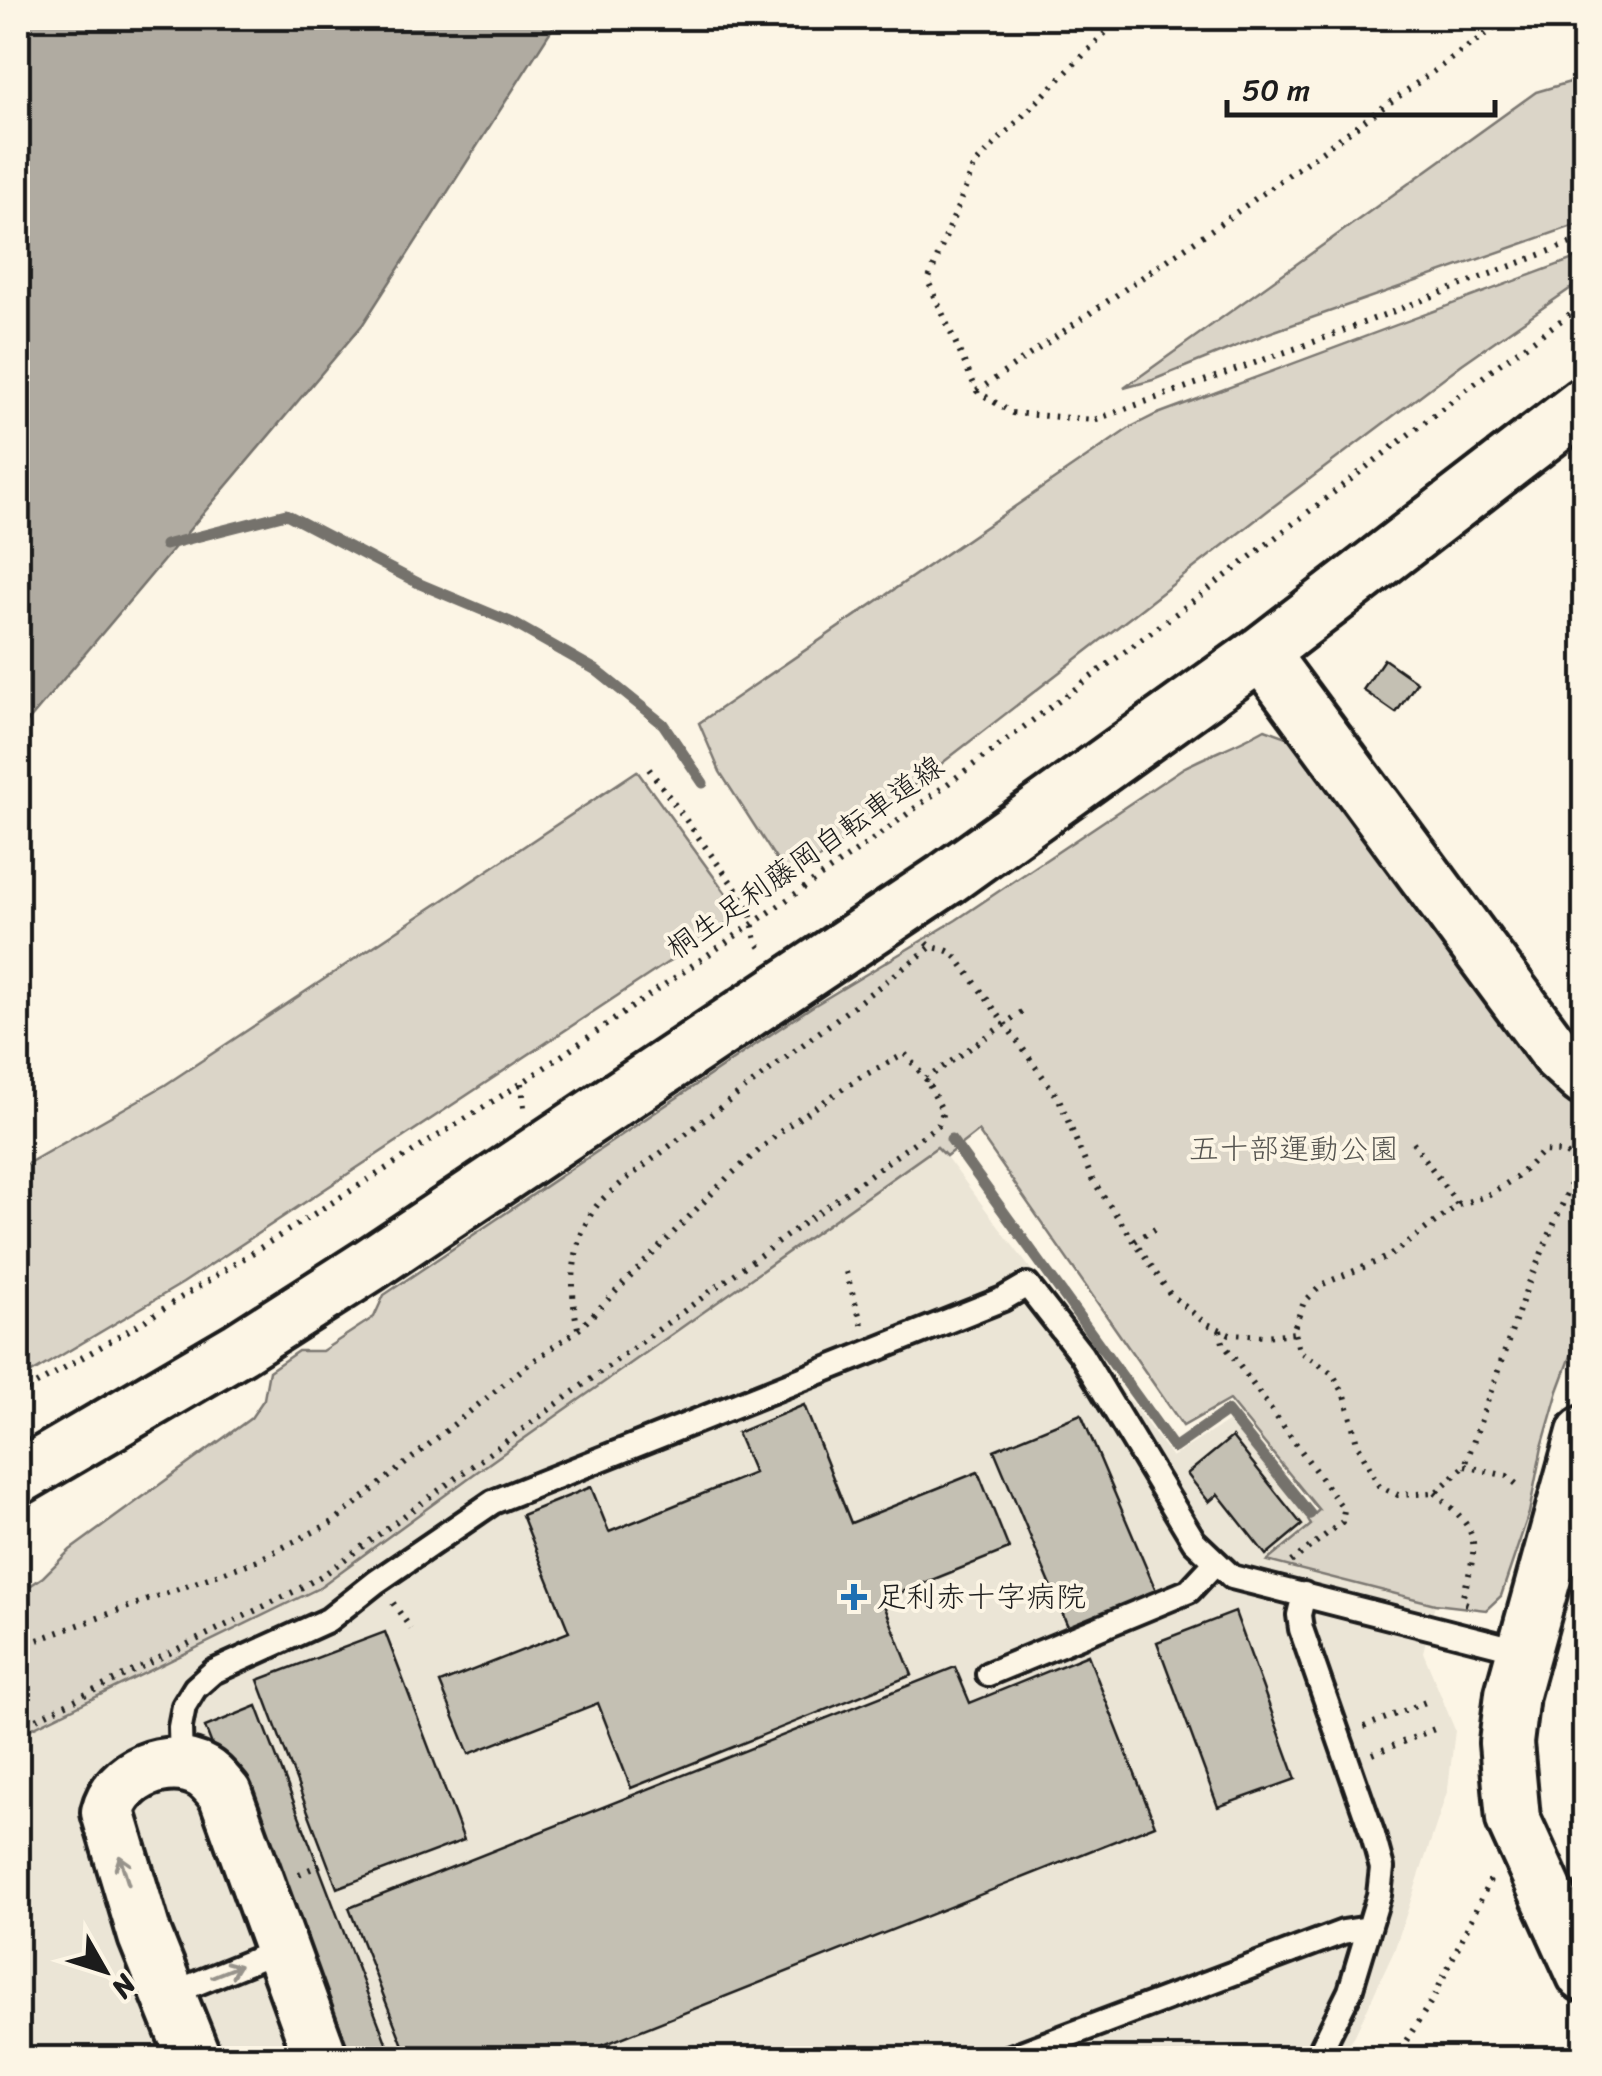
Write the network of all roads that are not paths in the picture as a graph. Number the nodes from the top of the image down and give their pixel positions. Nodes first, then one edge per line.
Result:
1 (1584, 404) edge
2 (1261, 653) junction
3 (1584, 1080) edge
4 (1584, 1433) edge
5 (18, 1478) edge
6 (1215, 1563) junction
7 (1304, 1594) junction
8 (1523, 1651) junction
9 (988, 1674) dead end
10 (181, 1765) junction
11 (1368, 1928) junction
12 (284, 1948) junction
13 (1584, 1976) edge
14 (168, 1995) junction
15 (194, 2058) edge
16 (321, 2058) edge
17 (1008, 2058) edge
18 (1317, 2058) edge

1 - 2 street
2 - 3 street
2 - 5 street
4 - 8 street
6 - 7 lane
6 - 9 lane
6 - 10 lane
7 - 8 lane
7 - 11 lane
8 - 13 street
10 - 12 street
14 -> 10 street
11 - 17 lane
11 - 18 lane
14 -> 12 lane
12 - 16 street
14 - 15 street

